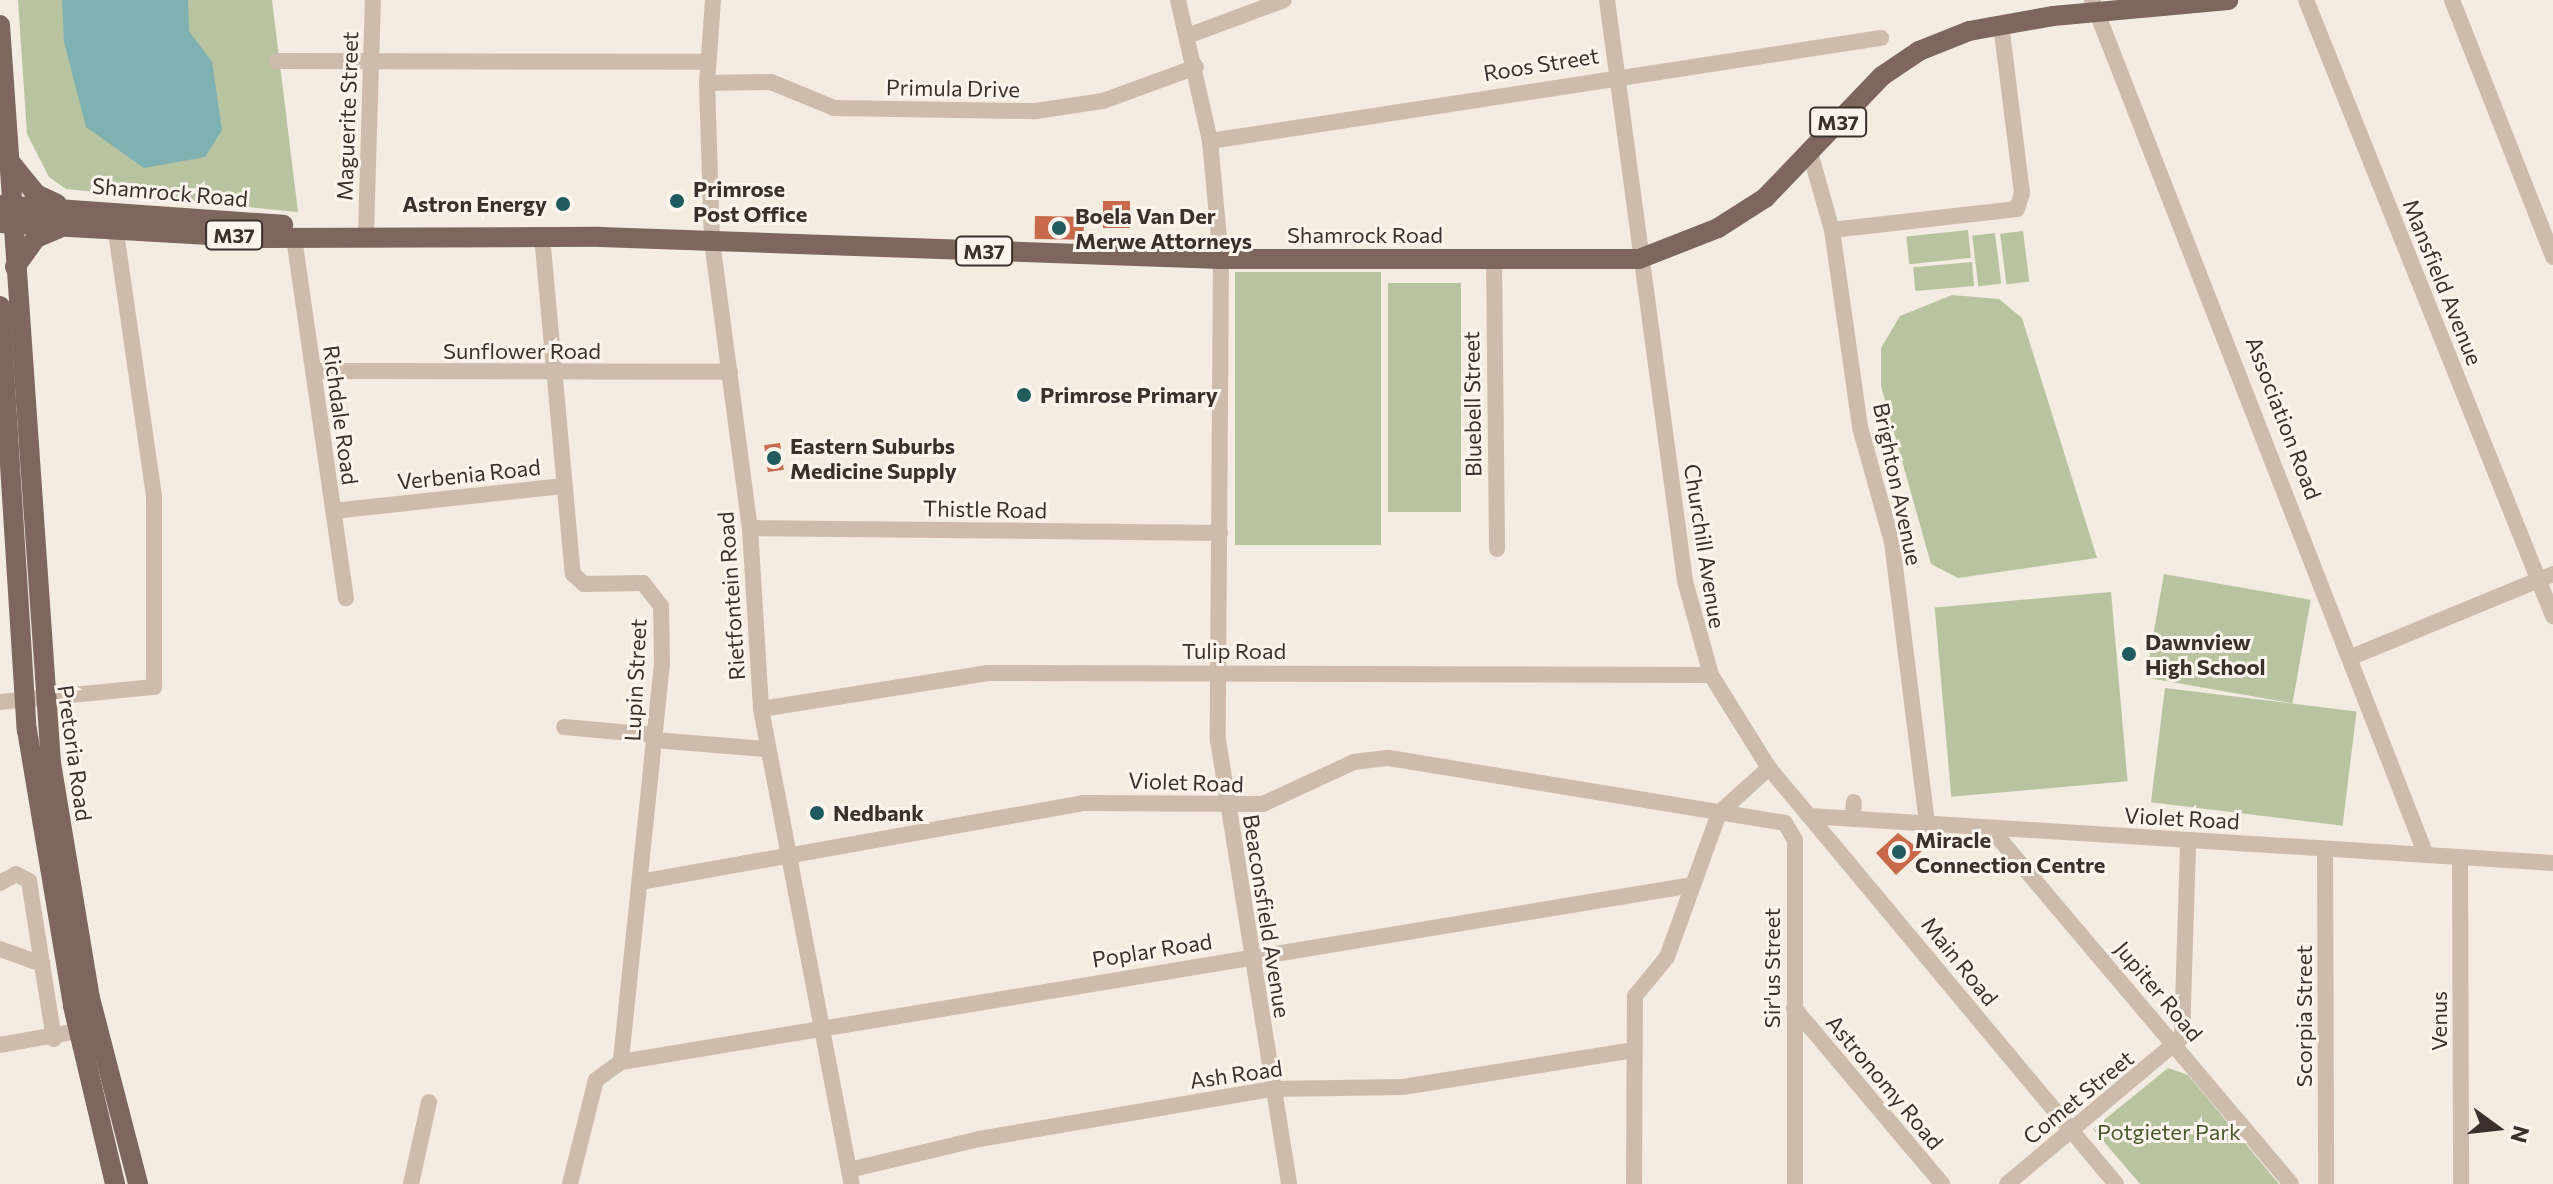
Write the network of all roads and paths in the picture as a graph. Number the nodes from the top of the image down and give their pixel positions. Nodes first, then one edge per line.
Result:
1 (373, 0) edge
2 (713, 0) edge
3 (1178, 0) edge
4 (1284, 0) edge
5 (1607, 0) edge
6 (2151, 0) edge
7 (2228, 0) edge
8 (2306, 0) edge
9 (2452, 0) edge
10 (2093, 10) edge
11 (0, 25) edge
12 (2001, 25) junction
13 (1190, 35) junction
14 (1881, 38) dead end
15 (277, 61) dead end
16 (371, 61) junction
17 (708, 62) junction
18 (1196, 67) junction
19 (1615, 75) junction
20 (707, 83) junction
21 (1210, 141) junction
22 (1811, 156) junction
23 (11, 163) junction
24 (6, 214) edge
25 (70, 217) junction
26 (114, 220) junction
27 (1832, 230) junction
28 (366, 233) junction
29 (324, 234) junction
30 (542, 236) junction
31 (294, 238) junction
32 (712, 241) junction
33 (2553, 257) edge
34 (1221, 259) junction
35 (1494, 259) junction
36 (1639, 259) junction
37 (15, 267) junction
38 (0, 306) edge
39 (313, 371) junction
40 (730, 372) junction
41 (555, 374) junction
42 (563, 486) junction
43 (333, 511) junction
44 (750, 528) junction
45 (1220, 533) junction
46 (1497, 549) dead end
47 (2546, 577) edge
48 (346, 598) dead end
49 (2553, 616) edge
50 (2354, 656) junction
51 (1218, 673) junction
52 (1711, 675) junction
53 (33, 695) junction
54 (0, 702) edge
55 (761, 709) junction
56 (564, 727) dead end
57 (654, 738) junction
58 (767, 749) junction
59 (1769, 768) junction
60 (1227, 808) junction
61 (1719, 813) junction
62 (1809, 816) junction
63 (1927, 824) junction
64 (1992, 830) junction
65 (2188, 841) junction
66 (2325, 849) junction
67 (2426, 855) junction
68 (786, 856) junction
69 (2460, 857) junction
70 (2553, 863) edge
71 (640, 882) junction
72 (0, 883) edge
73 (1692, 885) junction
74 (46, 910) junction
75 (0, 949) edge
76 (1252, 956) junction
77 (42, 964) junction
78 (1794, 1008) junction
79 (819, 1028) junction
80 (88, 1030) junction
81 (54, 1039) junction
82 (0, 1045) edge
83 (2177, 1045) junction
84 (1634, 1050) junction
85 (621, 1062) junction
86 (1273, 1089) junction
87 (429, 1102) dead end
88 (2071, 1130) junction
89 (850, 1177) edge
90 (1935, 1180) edge
91 (115, 1184) edge
92 (138, 1184) edge
93 (411, 1184) edge
94 (570, 1184) edge
95 (1289, 1184) edge
96 (1634, 1184) edge
97 (1795, 1184) edge
98 (2007, 1184) edge
99 (2116, 1184) edge
100 (2291, 1184) edge
101 (2326, 1184) edge
102 (2461, 1184) edge

1 - 16 street, Maguerite Street
2 - 17 street, Rietfontein Road
3 - 13 street, Beaconsfield Avenue
4 - 13 street
5 - 19 street, Churchill Avenue
6 - 10 main road, Shamrock Road / M37
7 - 10 main road, Shamrock Road / M37
8 - 47 street, Mansfield Avenue
9 - 33 street
10 - 12 main road, Shamrock Road / M37
10 - 50 street, Association Road
11 - 23 main road, Pretoria Road
12 - 22 main road, Shamrock Road / M37
12 - 27 street
13 - 18 street, Beaconsfield Avenue
14 - 19 street, Roos Street
15 - 16 street
16 - 17 street
16 - 28 street, Maguerite Street
17 - 20 street, Rietfontein Road
18 - 20 street, Primula Drive
18 - 21 street, Beaconsfield Avenue
19 - 21 street, Roos Street
19 - 36 street, Churchill Avenue
20 - 32 street, Rietfontein Road
21 - 34 street, Beaconsfield Avenue
22 - 27 street, Brighton Avenue
22 - 36 main road, Shamrock Road / M37
23 - 24 main road, Pretoria Road
23 - 25 main road
24 - 25 main road, Shamrock Road / M37
24 - 37 main road, Pretoria Road
25 - 26 main road, Shamrock Road / M37
25 - 37 main road
26 - 29 main road, Shamrock Road / M37
26 - 31 main road, Shamrock Road / M37
26 - 53 street
27 - 63 street, Brighton Avenue
28 - 29 main road, Shamrock Road / M37
28 - 30 main road, Shamrock Road / M37
29 - 31 main road, Shamrock Road / M37
30 - 32 main road, Shamrock Road / M37
30 - 41 street, Lupin Street
31 - 39 street, Richdale Road
32 - 34 main road, Shamrock Road / M37
32 - 40 street, Rietfontein Road
34 - 35 main road, Shamrock Road / M37
34 - 45 street, Beaconsfield Avenue
35 - 36 main road, Shamrock Road / M37
35 - 46 street, Bluebell Street
36 - 52 street, Churchill Avenue
37 - 53 main road, Pretoria Road
38 - 53 main road, Pretoria Road
39 - 41 street, Sunflower Road
39 - 43 street, Richdale Road
40 - 41 street, Sunflower Road
40 - 44 street, Rietfontein Road
41 - 42 street, Lupin Street
42 - 43 street, Verbenia Road
42 - 57 street, Lupin Street
43 - 48 street, Richdale Road
44 - 45 street, Thistle Road
44 - 55 street, Rietfontein Road
45 - 51 street, Beaconsfield Avenue
47 - 49 street, Mansfield Avenue
47 - 50 street
50 - 67 street, Association Road
51 - 52 street, Tulip Road
51 - 55 street, Tulip Road
51 - 60 street, Beaconsfield Avenue
52 - 59 street, Churchill Avenue
53 - 54 street
53 - 74 main road, Pretoria Road
53 - 80 main road, Pretoria Road
55 - 58 street, Rietfontein Road
56 - 57 street
57 - 58 street
57 - 71 street, Lupin Street
58 - 68 street, Rietfontein Road
59 - 61 street
59 - 62 street, Main Road
60 - 61 street, Violet Road
60 - 68 street, Violet Road
60 - 76 street, Beaconsfield Avenue
61 - 73 street
61 - 78 street, Sir'us Street
62 - 63 street, Violet Road
62 - 88 street, Main Road
63 - 64 street, Violet Road
64 - 65 street, Violet Road
64 - 83 street, Jupiter Road
65 - 66 street, Violet Road
65 - 83 street
66 - 67 street, Violet Road
66 - 101 street, Scorpia Street
67 - 69 street, Violet Road
68 - 71 street, Violet Road
68 - 79 street, Rietfontein Road
69 - 70 street, Violet Road
69 - 102 street, Venus
71 - 85 street, Lupin Street
72 - 74 street
73 - 76 street, Poplar Road
73 - 84 street
74 - 77 street
74 - 80 main road, Pretoria Road
75 - 77 street
76 - 79 street, Poplar Road
76 - 86 street, Beaconsfield Avenue
77 - 81 street
78 - 90 street, Astronomy Road
78 - 97 street, Sir'us Street
79 - 85 street, Poplar Road
79 - 89 street, Rietfontein Road
80 - 81 street
80 - 91 main road, Pretoria Road
80 - 92 main road, Pretoria Road
81 - 82 street
83 - 88 street, Comet Street
83 - 100 street, Jupiter Road
84 - 86 street, Ash Road
84 - 96 street
85 - 94 street
86 - 89 street, Ash Road
86 - 95 street, Beaconsfield Avenue
87 - 93 street
88 - 98 street, Comet Street
88 - 99 street, Main Road

